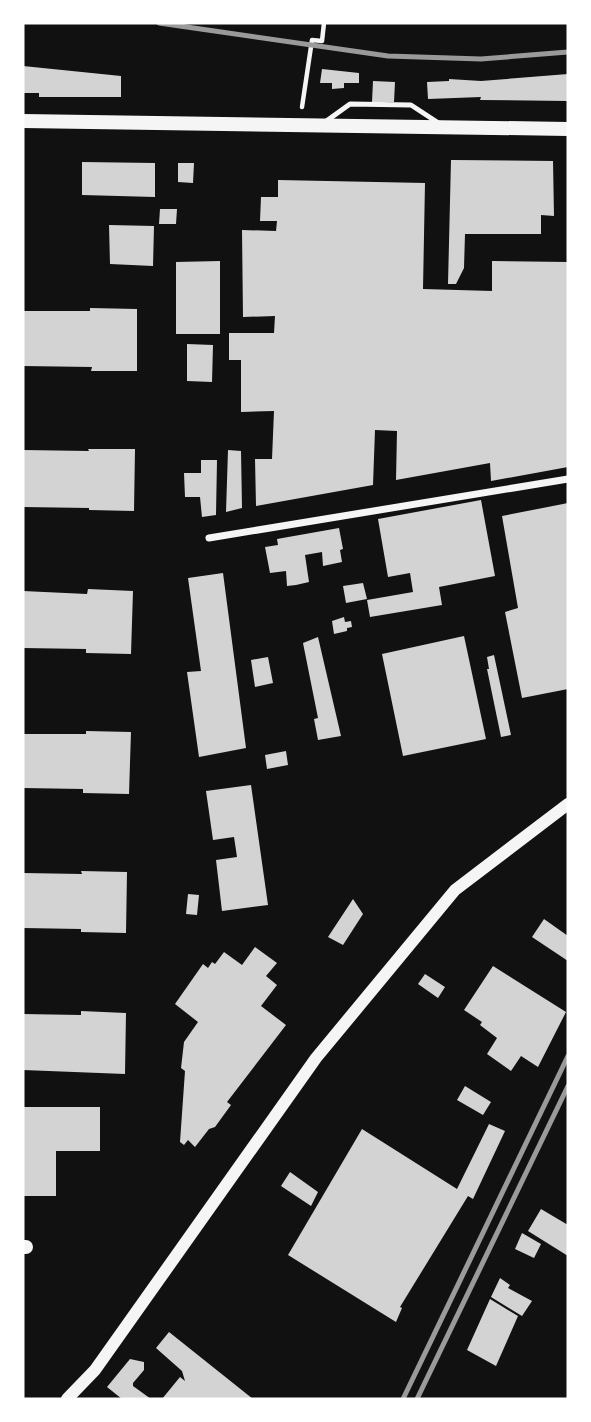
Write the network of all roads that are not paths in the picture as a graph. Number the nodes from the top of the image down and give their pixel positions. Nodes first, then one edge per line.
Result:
1 (23, 121) edge
2 (320, 126) junction
3 (446, 128) junction
4 (568, 129) edge
5 (568, 479) edge
6 (209, 538) dead end
7 (568, 804) edge
8 (67, 1399) edge

1 - 2 main road
2 - 3 main road
2 - 3 lane
3 - 4 main road
5 - 6 street
7 - 8 street

